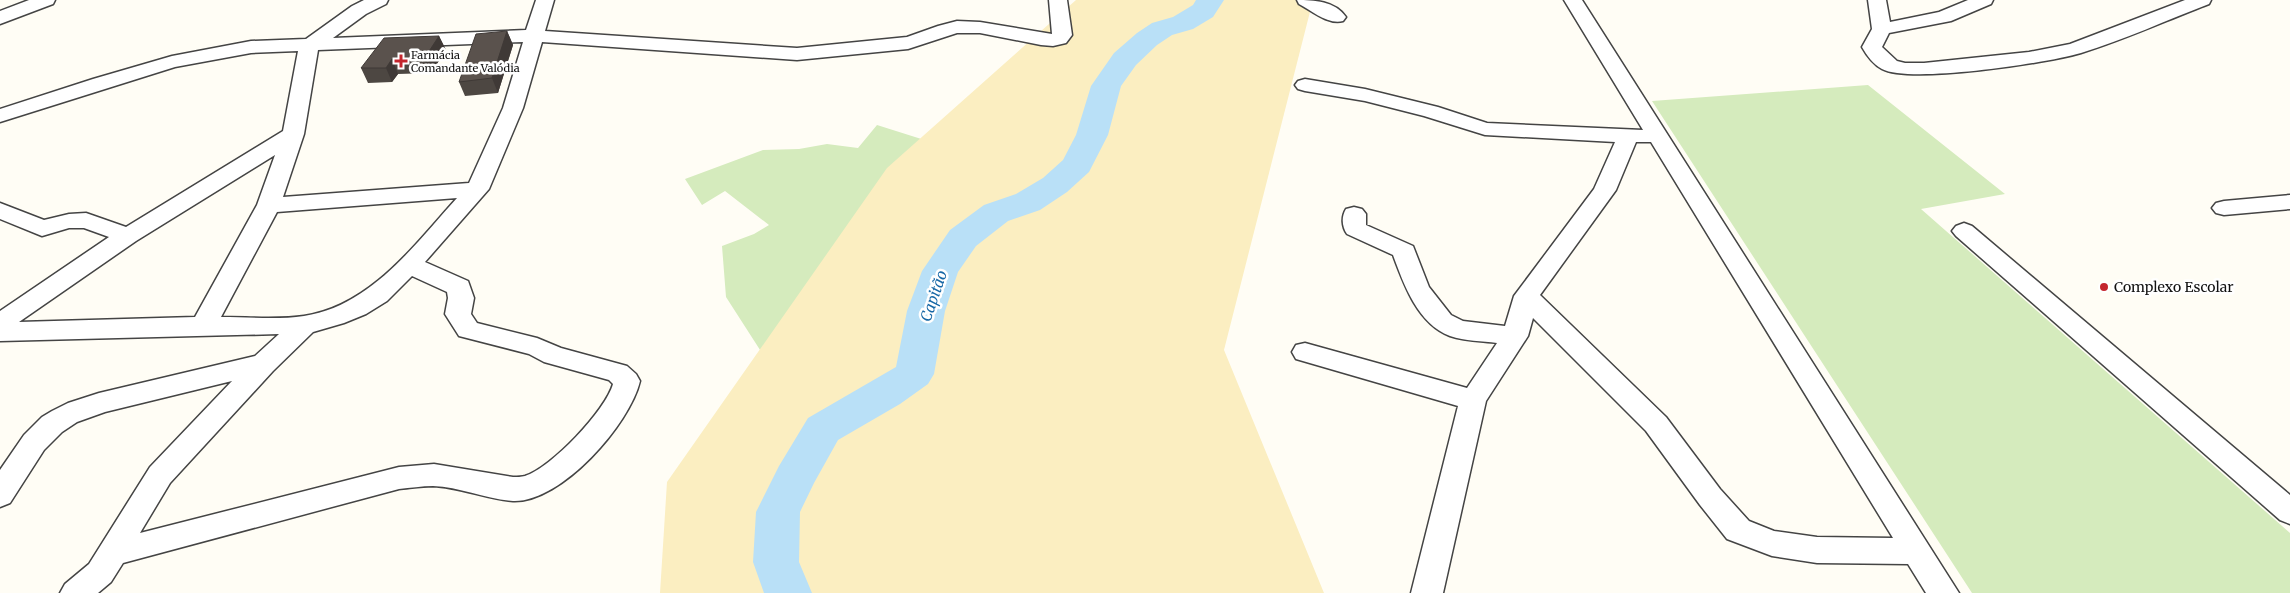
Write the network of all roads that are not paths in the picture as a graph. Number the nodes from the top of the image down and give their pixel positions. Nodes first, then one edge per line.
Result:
1 (46, 0) edge
2 (378, 0) edge
3 (545, 0) edge
4 (1058, 0) edge
5 (1306, 0) edge
6 (1573, 0) edge
7 (1877, 0) edge
8 (1984, 0) edge
9 (2202, 0) edge
10 (1336, 17) dead end
11 (0, 18) edge
12 (1882, 29) junction
13 (534, 36) junction
14 (309, 46) junction
15 (1305, 84) dead end
16 (0, 116) edge
17 (293, 134) junction
18 (1628, 136) junction
19 (1658, 136) junction
20 (478, 190) junction
21 (2290, 202) edge
22 (269, 205) junction
23 (2224, 208) dead end
24 (0, 210) edge
25 (1354, 214) dead end
26 (1964, 231) dead end
27 (128, 236) junction
28 (409, 265) junction
29 (1526, 296) junction
30 (0, 323) edge
31 (304, 325) junction
32 (203, 326) junction
33 (0, 332) edge
34 (1515, 336) junction
35 (1305, 352) dead end
36 (264, 364) junction
37 (1473, 400) junction
38 (0, 495) edge
39 (2290, 512) edge
40 (1916, 551) junction
41 (106, 573) edge
42 (76, 593) edge
43 (1427, 593) edge
44 (1943, 593) edge

1 - 11 street
2 - 14 street
3 - 13 street
4 - 13 street
5 - 10 street
6 - 19 street
7 - 12 street
8 - 12 street
9 - 12 street
13 - 14 street
13 - 20 street
14 - 16 street
14 - 17 street
15 - 18 street
17 - 22 street
17 - 27 street
18 - 19 street
18 - 29 street
19 - 40 street
20 - 22 street
20 - 28 street
21 - 23 street
22 - 32 street
24 - 27 street
25 - 34 street
26 - 39 street
27 - 30 street
28 - 31 street
28 - 41 street
29 - 34 street
29 - 40 street
31 - 32 street
31 - 36 street
32 - 33 street
34 - 37 street
35 - 37 street
36 - 38 street
36 - 41 street
37 - 43 street
40 - 44 street
41 - 42 street

